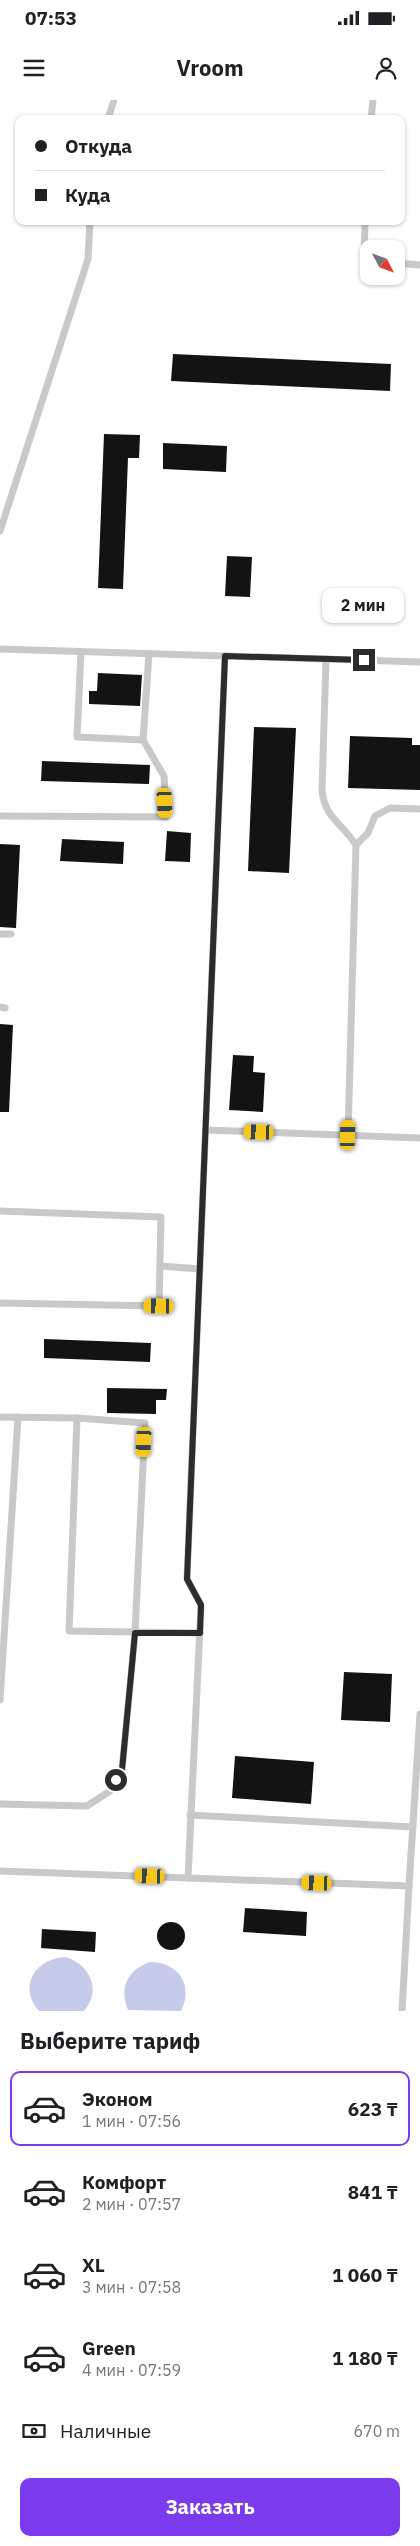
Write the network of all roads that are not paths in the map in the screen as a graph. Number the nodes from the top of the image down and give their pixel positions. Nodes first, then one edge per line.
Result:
1 (114, 100) edge
2 (373, 100) edge
3 (109, 115) edge
4 (371, 115) edge
5 (90, 225) edge
6 (365, 225) edge
7 (365, 240) edge
8 (405, 264) edge
9 (420, 265) edge
10 (0, 531) edge
11 (0, 649) edge
12 (80, 652) junction
13 (149, 654) junction
14 (225, 656) junction
15 (326, 659) junction
16 (420, 662) edge
17 (143, 740) junction
18 (420, 809) edge
19 (0, 816) edge
20 (356, 844) junction
21 (0, 934) edge
22 (11, 934) dead end
23 (206, 1130) junction
24 (348, 1135) junction
25 (420, 1138) edge
26 (0, 1211) edge
27 (160, 1266) junction
28 (200, 1269) junction
29 (0, 1303) edge
30 (0, 1417) edge
31 (18, 1417) junction
32 (78, 1418) junction
33 (135, 1633) junction
34 (200, 1633) junction
35 (0, 1700) edge
36 (420, 1714) edge
37 (0, 1804) edge
38 (190, 1816) junction
39 (413, 1827) junction
40 (0, 1871) edge
41 (188, 1878) junction
42 (409, 1886) junction
43 (402, 2011) edge

1 - 3 lane
2 - 4 lane
5 - 10 lane
6 - 7 lane
8 - 9 lane
11 - 12 lane
12 - 13 lane
12 - 17 lane
13 - 14 lane
13 - 17 lane
14 - 15 lane
14 - 23 lane
15 - 16 lane
15 - 20 lane
17 - 19 lane
18 - 20 lane
20 - 24 lane
21 - 22 lane
23 - 24 lane
23 - 28 lane
24 - 25 lane
26 - 27 lane
27 - 28 lane
27 - 29 lane
28 - 34 lane
30 - 31 lane
31 - 32 lane
31 - 35 lane
32 - 33 lane
32 - 33 lane
33 - 34 lane
33 - 37 lane
34 - 38 lane
36 - 39 lane
38 - 39 lane
38 - 41 lane
39 - 42 lane
40 - 41 lane
41 - 42 lane
42 - 43 lane

